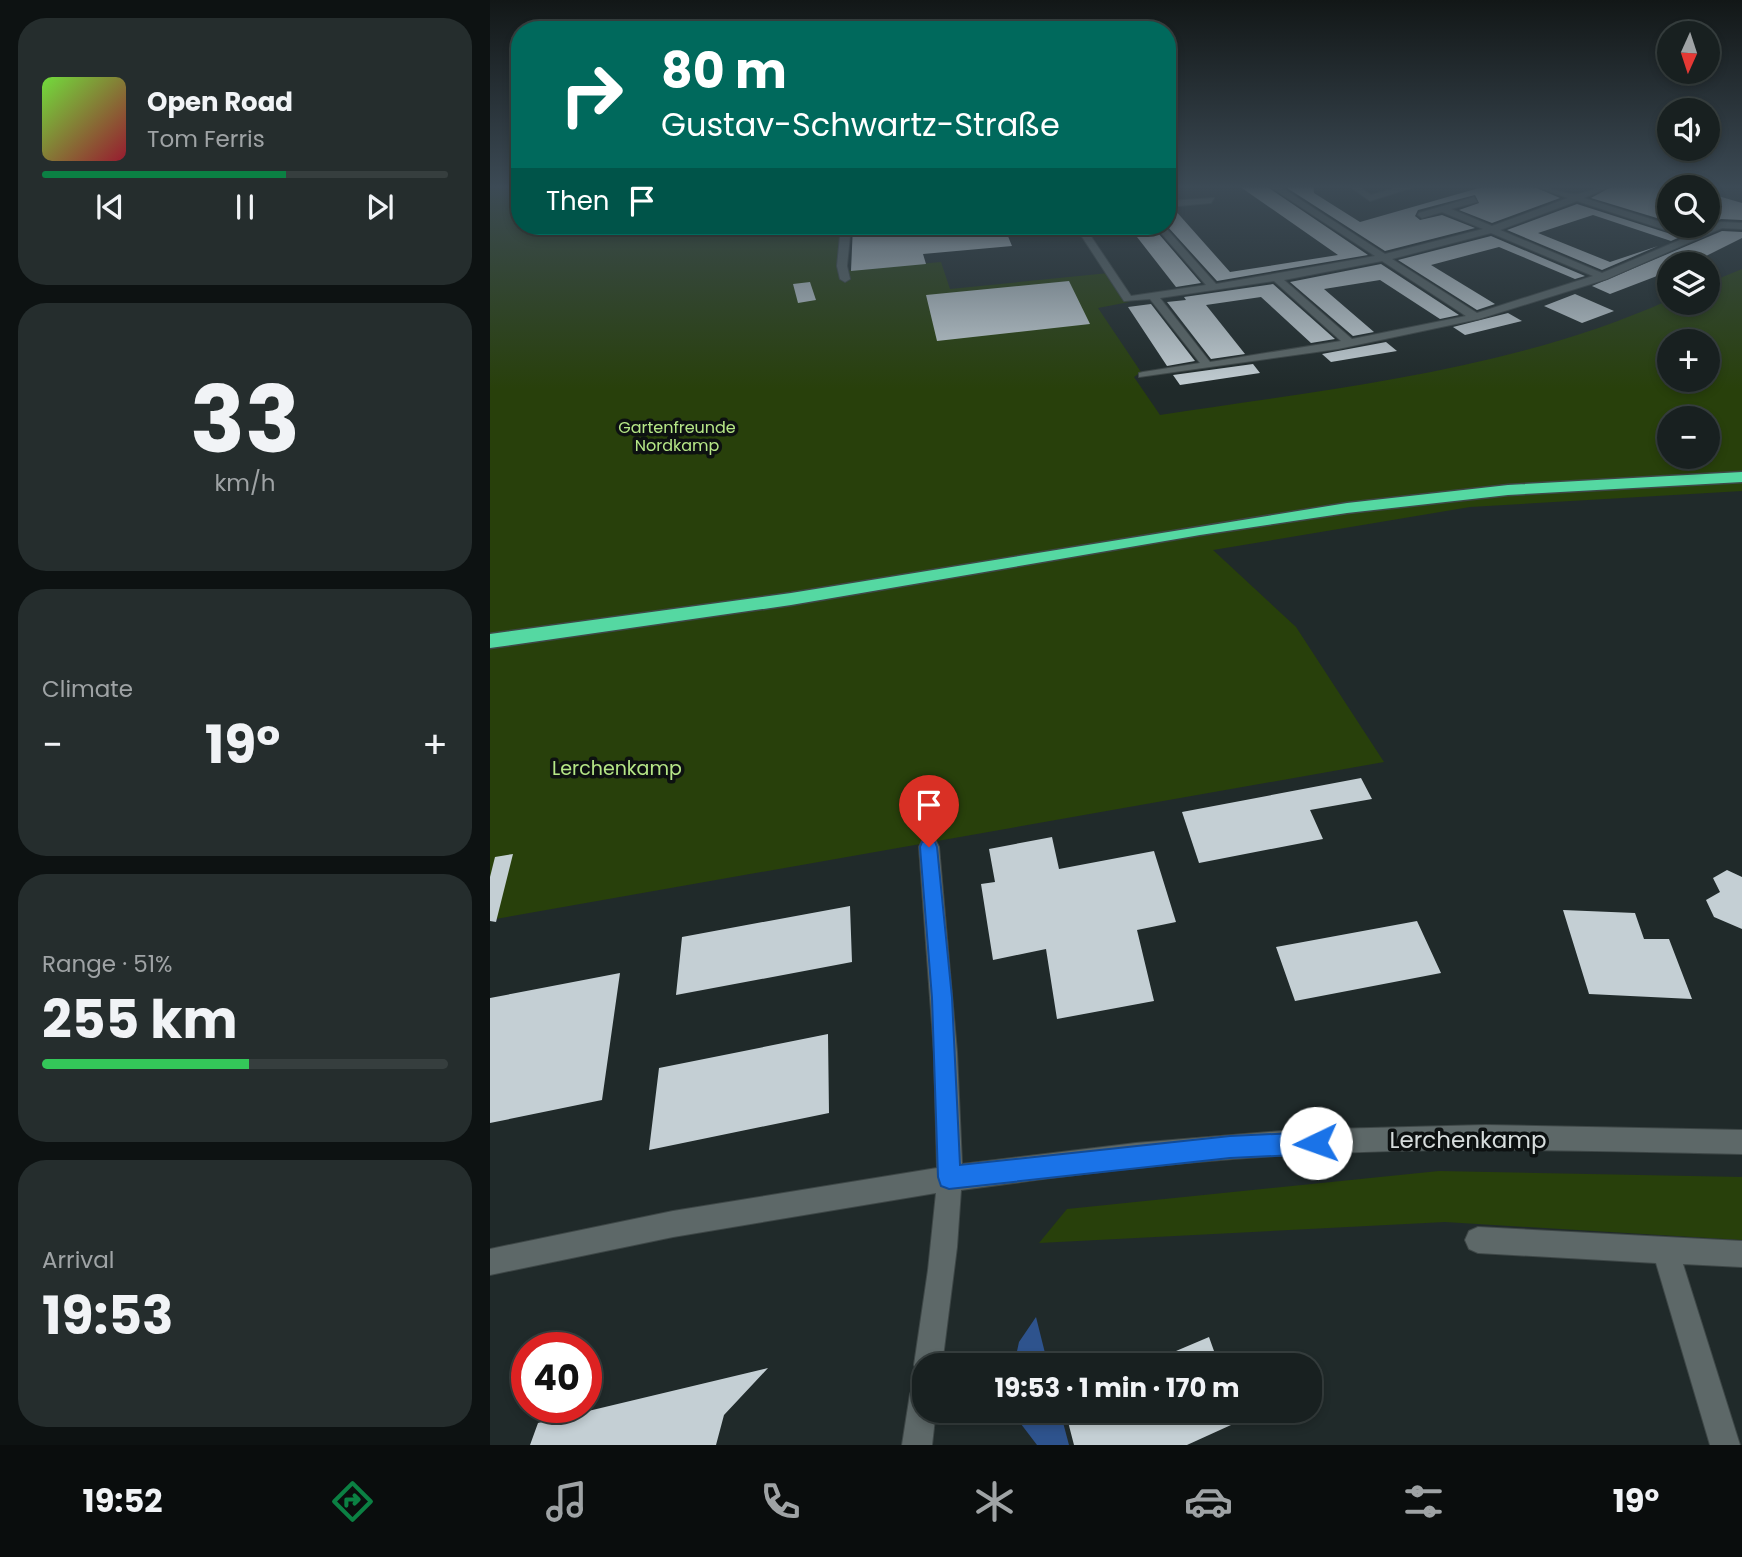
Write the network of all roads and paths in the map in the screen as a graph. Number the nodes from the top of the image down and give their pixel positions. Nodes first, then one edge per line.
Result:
1 (842, 253) edge
2 (1098, 253) edge
3 (1183, 253) edge
4 (1377, 253) edge
5 (1397, 253) edge
6 (1549, 253) edge
7 (1661, 253) edge
8 (1383, 257) junction
9 (1603, 277) junction
10 (1276, 278) junction
11 (845, 279) dead end
12 (1213, 287) junction
13 (1153, 296) junction
14 (1475, 317) junction
15 (1349, 343) junction
16 (1207, 365) junction
17 (1143, 375) dead end
18 (1742, 466) edge
19 (1742, 477) edge
20 (490, 627) edge
21 (490, 641) edge
22 (929, 847) dead end
23 (1742, 1142) edge
24 (949, 1177) junction
25 (1478, 1240) dead end
26 (1665, 1249) junction
27 (1742, 1254) edge
28 (490, 1262) edge
29 (930, 1353) edge
30 (920, 1423) edge
31 (917, 1445) edge
32 (1726, 1445) edge

1 - 11 street
2 - 13 street
3 - 12 street
4 - 8 street
5 - 8 street
6 - 9 street
7 - 9 street
8 - 10 street
8 - 14 street
9 - 14 street
10 - 12 street
10 - 15 street
12 - 13 street
13 - 16 street
14 - 15 street
15 - 16 street
16 - 17 street
18 - 20 highway
19 - 21 highway
22 - 24 street
23 - 24 street, Lerchenkamp
24 - 28 street, Lerchenkamp
24 - 29 street
25 - 26 street
26 - 27 street
26 - 32 street
30 - 31 street

